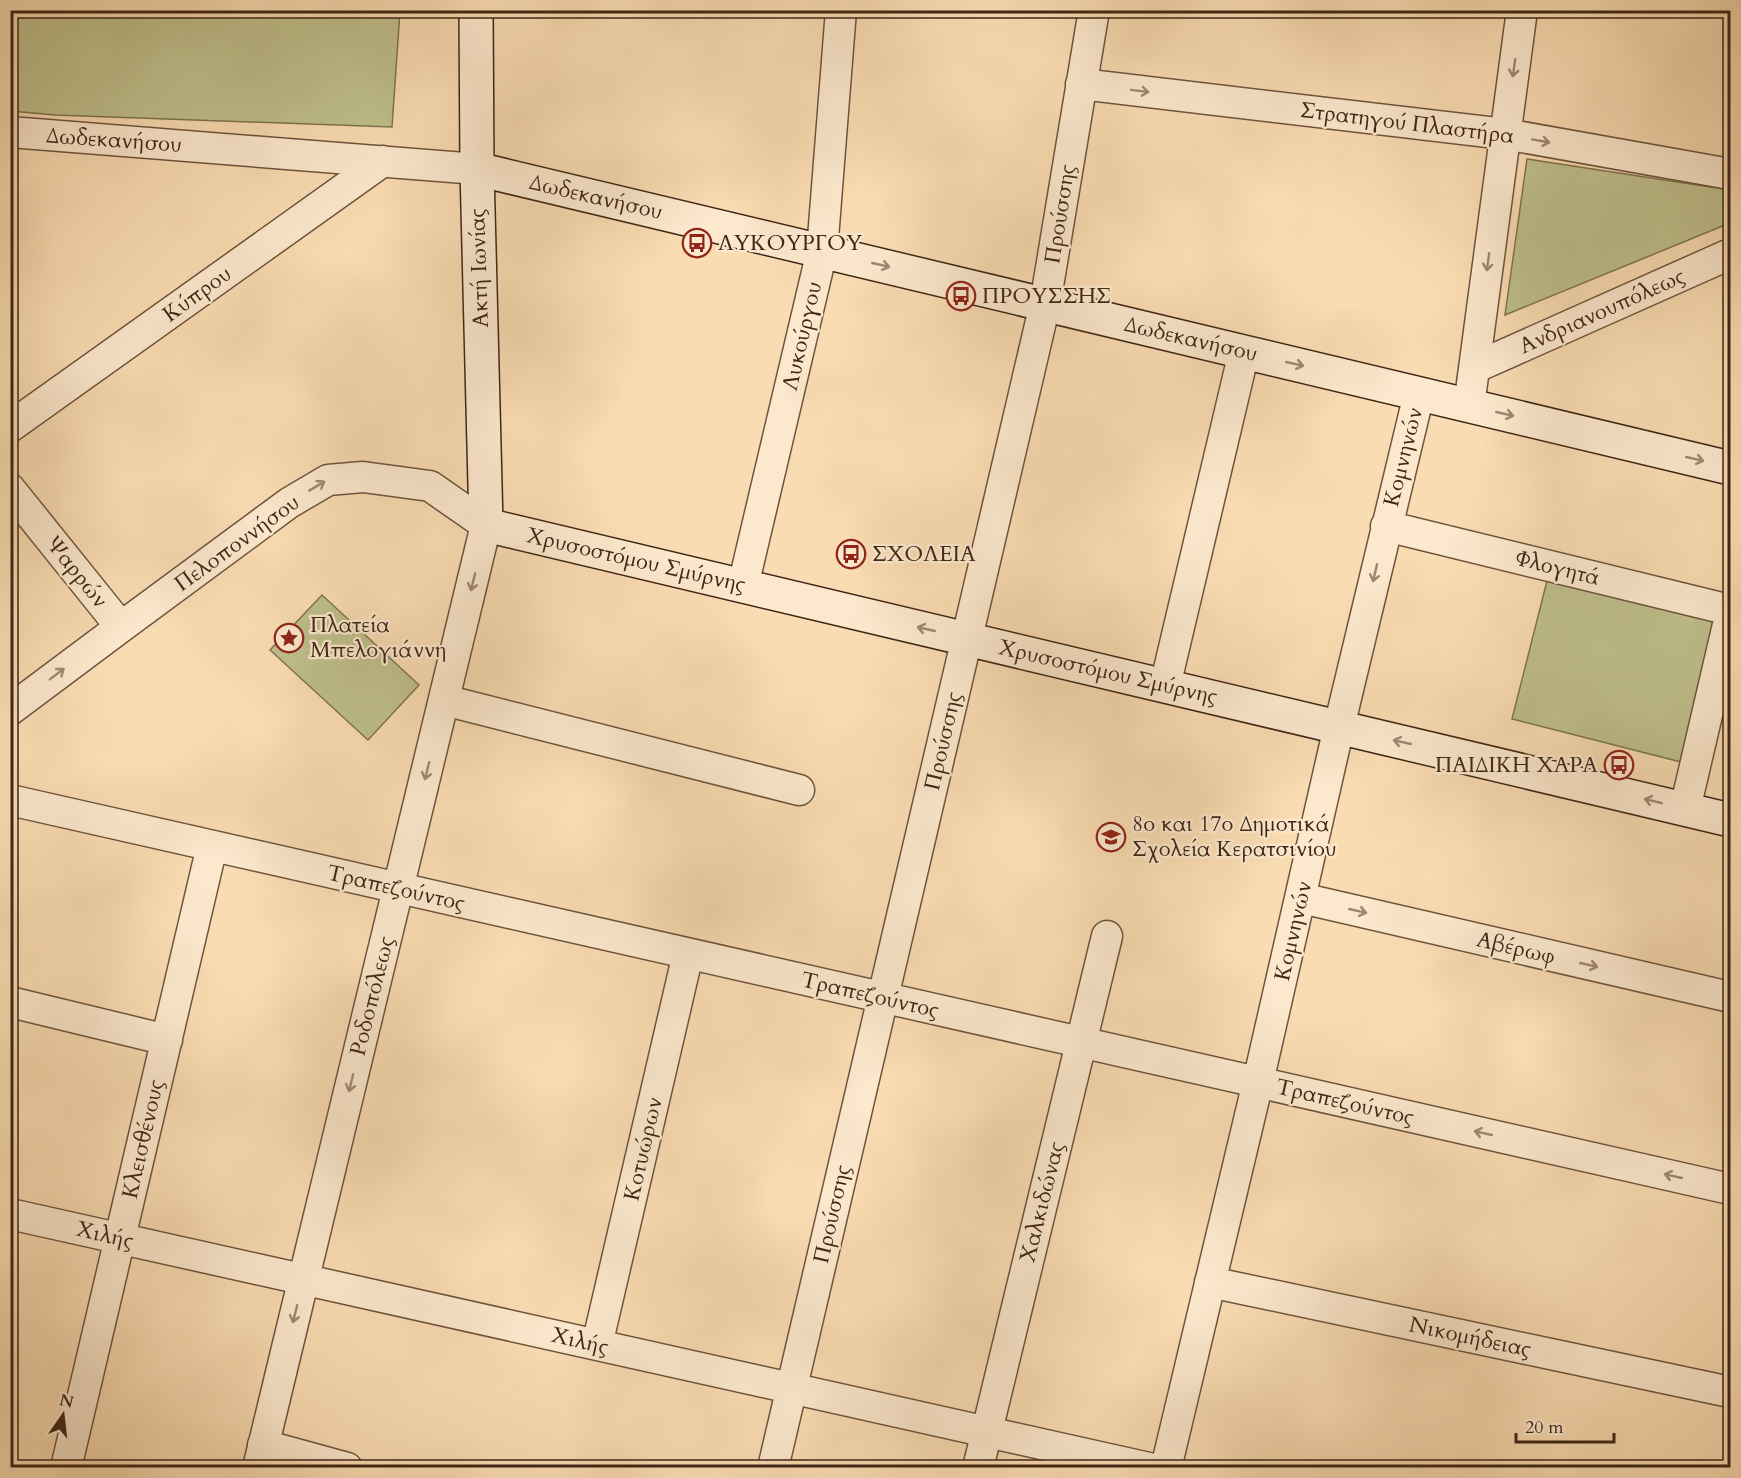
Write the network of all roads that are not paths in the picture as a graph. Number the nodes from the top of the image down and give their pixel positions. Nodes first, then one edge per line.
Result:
1 (476, 10) edge
2 (841, 10) edge
3 (1094, 10) edge
4 (1522, 10) edge
5 (1082, 84) junction
6 (10, 132) edge
7 (1505, 134) junction
8 (383, 161) junction
9 (477, 169) junction
10 (1731, 174) edge
11 (822, 251) junction
12 (1731, 254) edge
13 (1045, 304) junction
14 (1244, 352) junction
15 (1474, 368) junction
16 (1419, 394) junction
17 (1469, 406) junction
18 (10, 427) edge
19 (1731, 468) edge
20 (10, 489) edge
21 (486, 525) junction
22 (1386, 526) junction
23 (743, 586) junction
24 (1731, 610) edge
25 (1731, 616) edge
26 (121, 627) junction
27 (967, 639) junction
28 (1165, 686) junction
29 (444, 700) junction
30 (10, 710) edge
31 (1339, 727) junction
32 (799, 790) dead end
33 (10, 800) edge
34 (1684, 809) junction
35 (1731, 820) edge
36 (212, 846) junction
37 (398, 889) junction
38 (1300, 898) junction
39 (1107, 936) dead end
40 (688, 954) junction
41 (1731, 997) edge
42 (883, 998) junction
43 (10, 1002) edge
44 (167, 1041) junction
45 (1081, 1042) junction
46 (1258, 1082) junction
47 (1731, 1189) edge
48 (10, 1214) edge
49 (120, 1238) junction
50 (304, 1279) junction
51 (1210, 1282) junction
52 (597, 1345) junction
53 (792, 1388) junction
54 (1731, 1392) edge
55 (987, 1432) junction
56 (261, 1456) edge
57 (66, 1467) edge
58 (347, 1467) edge
59 (773, 1467) edge
60 (978, 1467) edge
61 (1149, 1467) edge
62 (1166, 1467) edge

1 - 9 street, Ακτή Ιωνίας
2 - 11 street, Λυκούργου
3 - 5 street, Προύσσης
4 -> 7 street
5 -> 7 street, Στρατηγού Πλαστήρα
5 - 13 street, Προύσσης
6 - 8 street, Δωδεκανήσου
7 -> 10 street, Στρατηγού Πλαστήρα
7 -> 15 street
8 - 9 street, Δωδεκανήσου
8 - 18 street, Κύπρου
9 - 11 street, Δωδεκανήσου
9 - 21 street, Ακτή Ιωνίας
11 -> 13 street, Δωδεκανήσου
11 - 23 street, Λυκούργου
12 - 15 street, Ανδριανουπόλεως
13 - 14 street, Δωδεκανήσου
13 - 27 street, Προύσσης
14 -> 16 street, Δωδεκανήσου
14 - 28 street
15 - 17 street
16 - 17 street, Δωδεκανήσου
16 - 22 street, Κομνηνών
17 -> 19 street, Δωδεκανήσου
20 - 26 street, Ψαρρών
21 - 23 street, Χρυσοστόμου Σμύρνης
26 -> 21 street, Πελοποννήσου
21 -> 29 street, Ροδοπόλεως
22 - 24 street, Φλογητά
22 -> 31 street, Κομνηνών
27 -> 23 street, Χρυσοστόμου Σμύρνης
25 - 34 street
30 -> 26 street, Πελοποννήσου
27 - 28 street, Χρυσοστόμου Σμύρνης
27 - 42 street, Προύσσης
28 - 31 street, Χρυσοστόμου Σμύρνης
29 - 32 street
29 -> 37 street, Ροδοπόλεως
34 -> 31 street, Χρυσοστόμου Σμύρνης
31 - 38 street, Κομνηνών
33 - 36 street, Τραπεζούντος
34 - 35 street, Χρυσοστόμου Σμύρνης
36 - 37 street, Τραπεζούντος
36 - 44 street, Κλεισθένους
37 - 40 street, Τραπεζούντος
37 -> 50 street, Ροδοπόλεως
38 -> 41 street, Αβέρωφ
38 - 46 street, Κομνηνών
39 - 45 street, Χαλκιδώνας
40 - 42 street, Τραπεζούντος
40 - 52 street, Κοτυώρων
42 - 45 street, Τραπεζούντος
42 - 53 street, Προύσσης
43 - 44 street
44 - 49 street, Κλεισθένους
45 - 46 street, Τραπεζούντος
45 - 55 street, Χαλκιδώνας
47 -> 46 street, Τραπεζούντος
46 - 51 street, Κομνηνών
48 - 49 street, Χιλής
49 - 50 street, Χιλής
49 - 57 street, Κλεισθένους
50 - 52 street, Χιλής
50 -> 56 street, Ροδοπόλεως
51 - 54 street, Νικομήδειας
51 - 62 street, Κομνηνών
52 - 53 street, Χιλής
53 - 55 street, Χιλής
53 - 59 street, Προύσσης
55 - 60 street, Χαλκιδώνας
55 - 61 street, Χιλής
56 - 58 street

